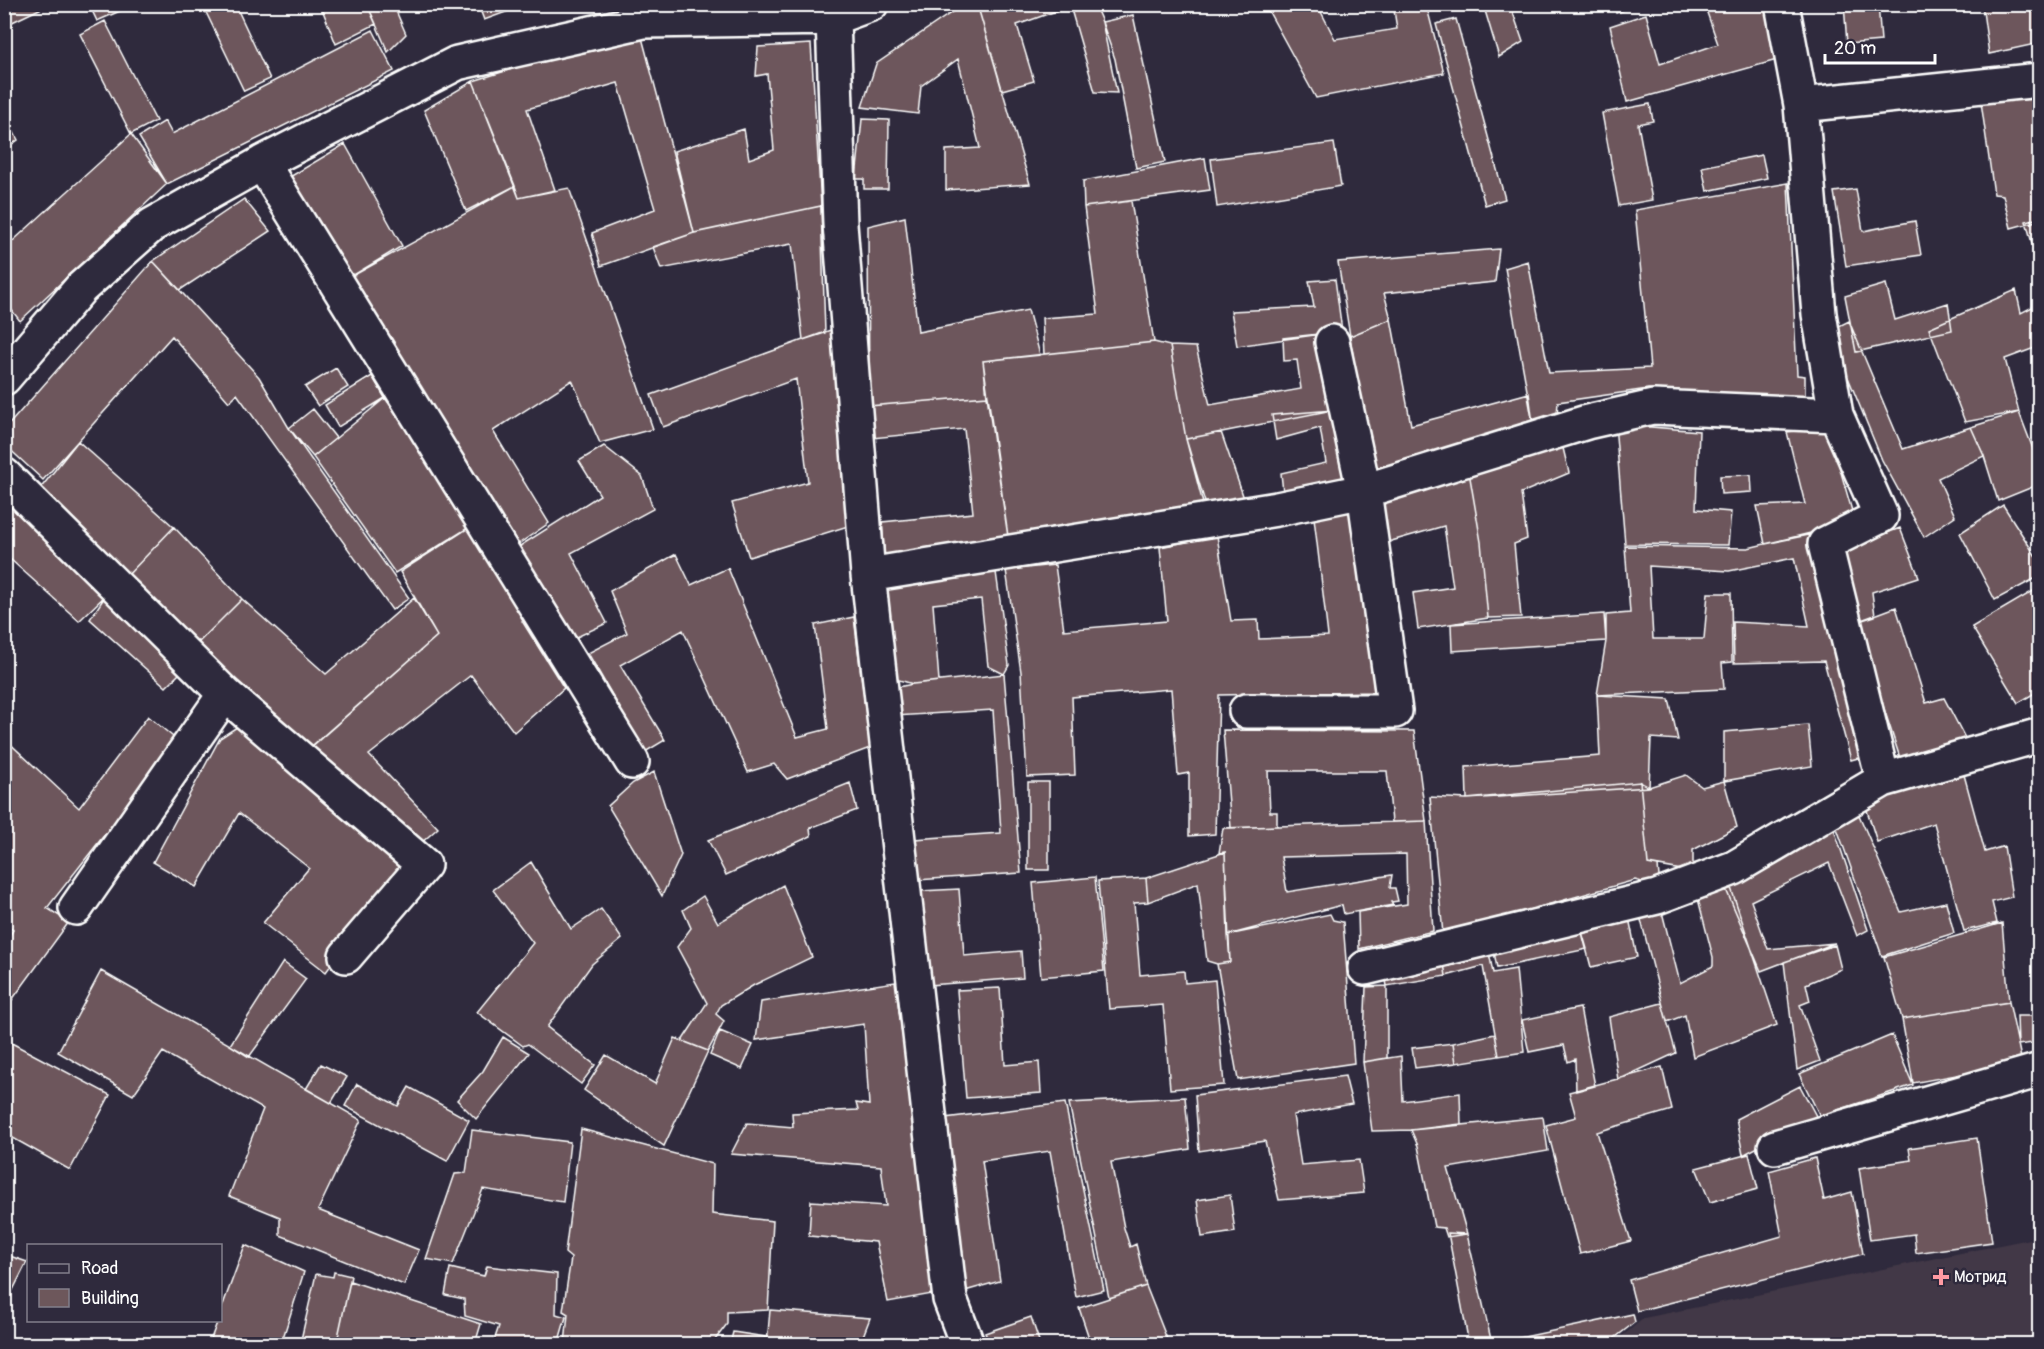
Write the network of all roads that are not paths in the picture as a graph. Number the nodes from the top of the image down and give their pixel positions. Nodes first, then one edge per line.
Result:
1 (871, 4) edge
2 (1782, 4) edge
3 (642, 13) edge
4 (833, 18) junction
5 (2040, 80) edge
6 (1801, 105) junction
7 (262, 163) junction
8 (1332, 342) dead end
9 (4, 378) edge
10 (1836, 415) junction
11 (4, 475) edge
12 (1364, 491) junction
13 (868, 575) junction
14 (225, 694) junction
15 (1246, 711) dead end
16 (2040, 735) edge
17 (632, 762) dead end
18 (1882, 780) junction
19 (76, 908) dead end
20 (346, 956) dead end
21 (1365, 968) dead end
22 (2040, 1070) edge
23 (1775, 1147) dead end
24 (967, 1344) edge

1 - 4 street
2 - 6 street
3 - 4 street
3 - 7 street
4 - 13 street
5 - 6 street
6 - 10 street
7 - 9 street
7 - 17 street
8 - 12 street
10 - 12 street
10 - 18 street
11 - 14 street
12 - 13 street
12 - 15 street
13 - 24 street
14 - 19 street
14 - 20 street
16 - 18 street
18 - 21 street
22 - 23 street

